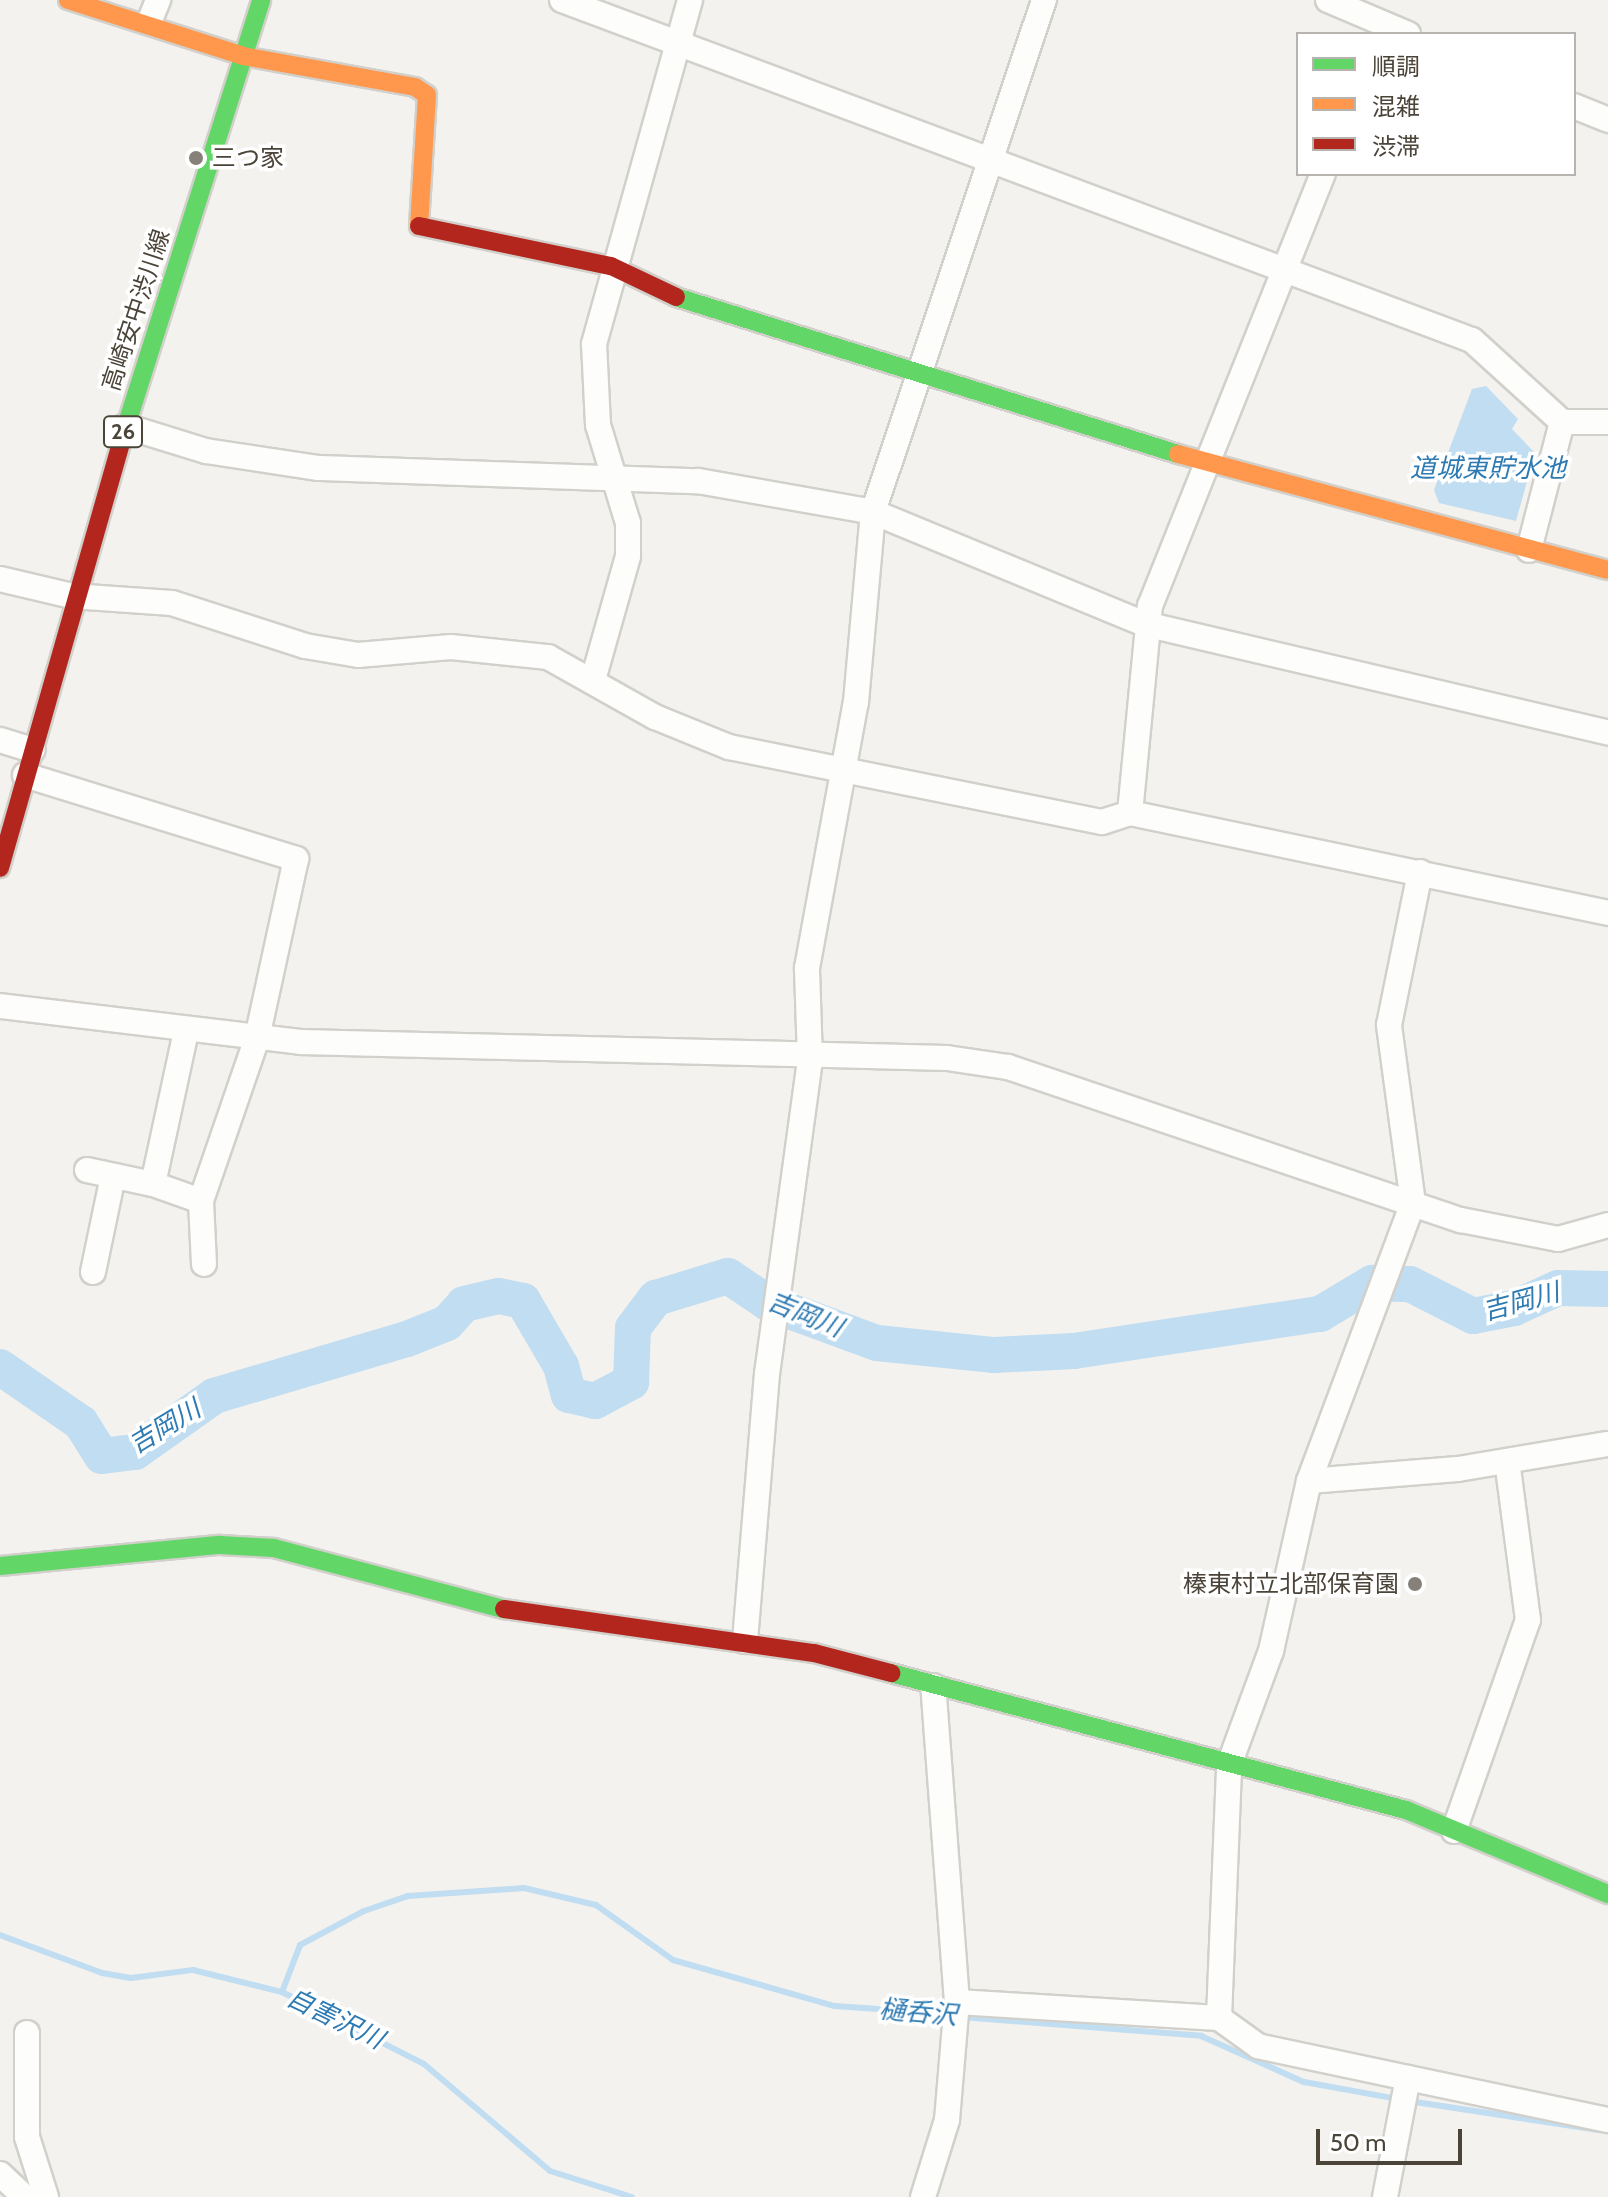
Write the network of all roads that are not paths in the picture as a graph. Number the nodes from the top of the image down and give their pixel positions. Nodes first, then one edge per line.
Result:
1 (68, 0) edge
2 (261, 0) edge
3 (562, 0) edge
4 (690, 0) edge
5 (1044, 0) edge
6 (1328, 0) edge
7 (154, 10) edge
8 (1383, 19) edge
9 (1405, 32) edge
10 (678, 42) junction
11 (243, 56) junction
12 (1576, 107) edge
13 (1608, 120) edge
14 (989, 159) junction
15 (1322, 176) edge
16 (611, 266) junction
17 (1285, 271) junction
18 (917, 377) junction
19 (1562, 422) junction
20 (1608, 422) edge
21 (125, 426) junction
22 (1207, 463) junction
23 (608, 478) junction
24 (873, 512) junction
25 (1529, 550) junction
26 (1608, 570) edge
27 (0, 579) edge
28 (72, 596) junction
29 (1145, 624) junction
30 (593, 680) junction
31 (1608, 733) edge
32 (0, 740) edge
33 (32, 750) junction
34 (843, 769) junction
35 (25, 775) junction
36 (1130, 813) junction
37 (0, 868) edge
38 (1420, 872) junction
39 (1608, 913) edge
40 (0, 1006) edge
41 (186, 1031) junction
42 (257, 1038) junction
43 (810, 1060) junction
44 (87, 1170) dead end
45 (113, 1176) junction
46 (153, 1184) junction
47 (201, 1201) junction
48 (1413, 1203) junction
49 (1608, 1225) edge
50 (204, 1264) dead end
51 (93, 1272) dead end
52 (1608, 1444) edge
53 (1507, 1461) junction
54 (1309, 1481) junction
55 (0, 1566) edge
56 (745, 1641) junction
57 (933, 1686) junction
58 (1229, 1765) junction
59 (1454, 1831) junction
60 (1608, 1894) edge
61 (957, 2002) junction
62 (1219, 2018) junction
63 (27, 2033) dead end
64 (1408, 2078) junction
65 (1608, 2120) edge
66 (0, 2174) edge
67 (25, 2197) edge
68 (46, 2197) edge
69 (923, 2197) edge
70 (1385, 2197) edge

1 - 7 street
2 - 11 street, 高崎安中渋川線 / 26
3 - 10 street
4 - 10 street
5 - 14 street
6 - 8 street
7 - 11 street
8 - 9 street
10 - 14 street
10 - 16 street
11 - 16 street
11 - 21 street, 高崎安中渋川線 / 26
12 - 13 street
14 - 17 street
14 - 18 street
15 - 17 street
16 - 18 street
16 - 23 street
17 - 19 street
17 - 22 street
18 - 22 street
18 - 24 street
19 - 20 street
19 - 25 street
21 - 23 street
21 - 28 street, 高崎安中渋川線 / 26
22 - 25 street
22 - 29 street
23 - 24 street
23 - 30 street
24 - 29 street
24 - 34 street
25 - 26 street
27 - 28 street
28 - 30 street
28 - 33 street, 高崎安中渋川線 / 26
29 - 31 street
29 - 36 street
30 - 34 street
32 - 33 street
33 - 35 street, 高崎安中渋川線 / 26
34 - 36 street
34 - 43 street
35 - 37 street, 高崎安中渋川線 / 26
35 - 42 street
36 - 38 street
38 - 39 street
38 - 48 street
40 - 41 street
41 - 42 street
41 - 46 street
42 - 43 street
42 - 47 street
43 - 48 street
43 - 56 street
44 - 45 street
45 - 46 street
45 - 51 street
46 - 47 street
47 - 50 street
48 - 49 street
48 - 54 street
52 - 53 street
53 - 54 street
53 - 59 street
54 - 58 street
55 - 56 street
56 - 57 street
57 - 58 street
57 - 61 street
58 - 59 street
58 - 62 street
59 - 60 street
61 - 62 street
61 - 69 street
62 - 64 street
63 - 68 street
64 - 65 street
64 - 70 street
66 - 67 street

